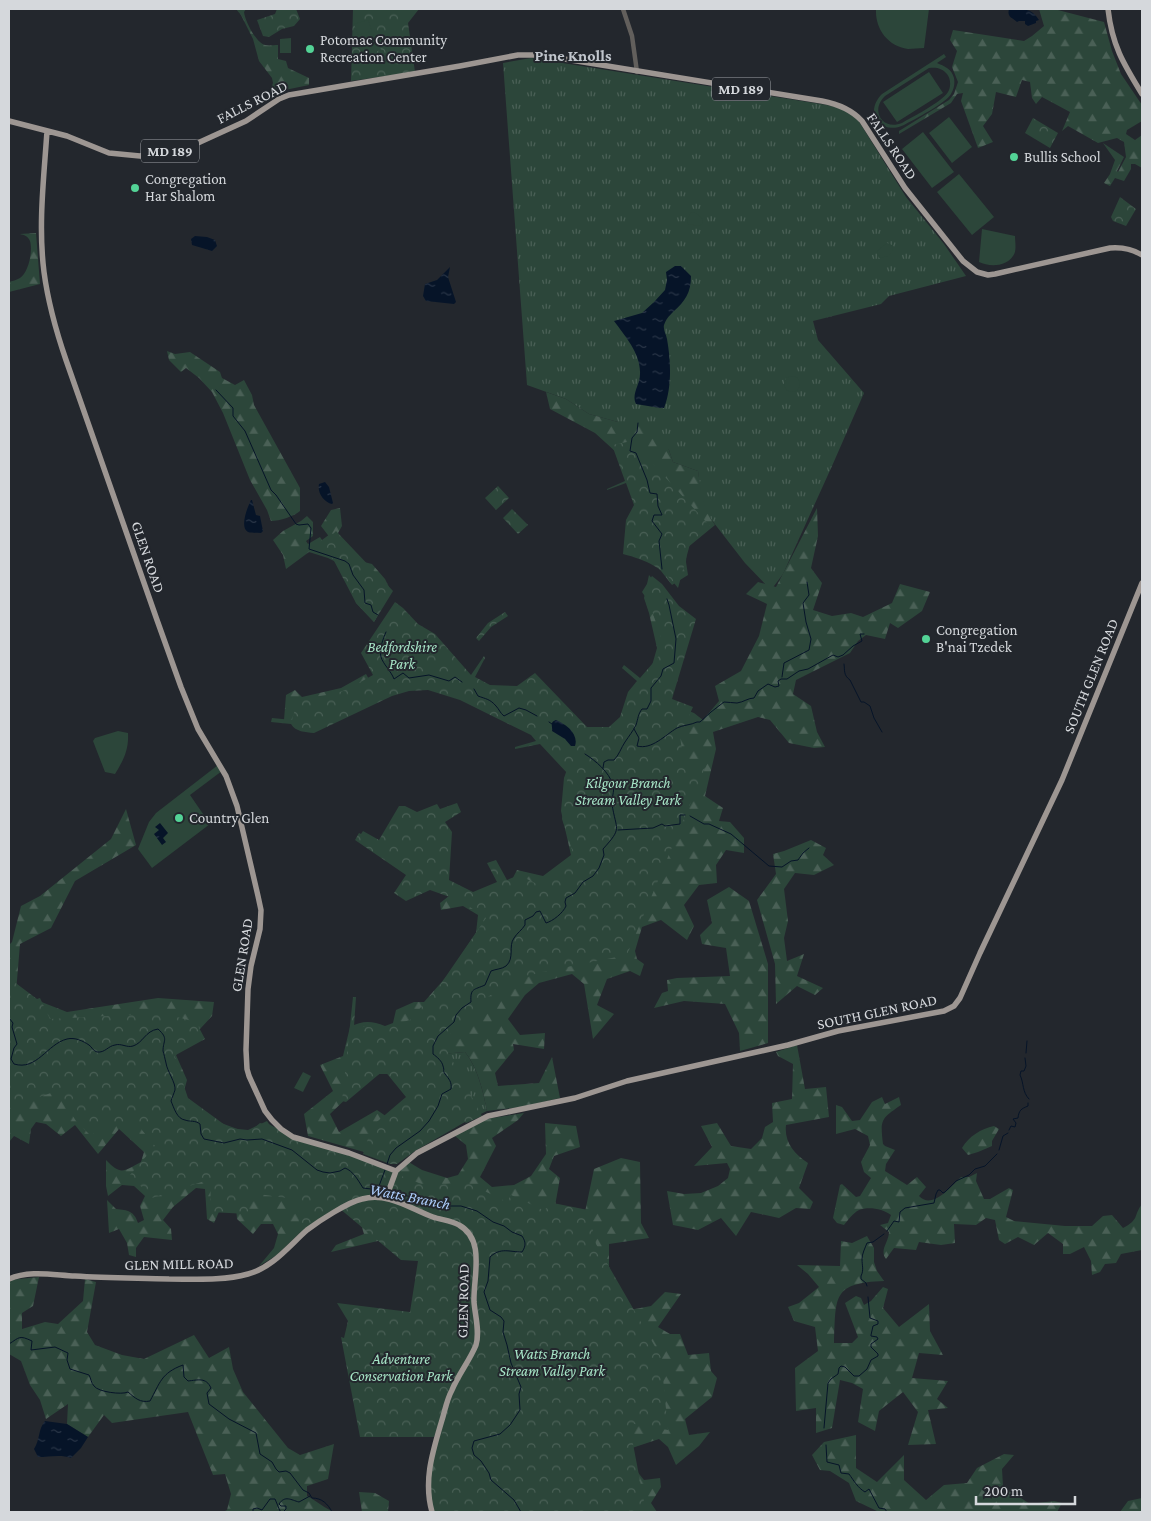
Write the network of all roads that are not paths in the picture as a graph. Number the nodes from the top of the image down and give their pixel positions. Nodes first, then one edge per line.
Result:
1 (623, 9) edge
2 (1108, 9) edge
3 (637, 72) junction
4 (1142, 94) edge
5 (9, 121) edge
6 (47, 131) junction
7 (1142, 255) edge
8 (1142, 583) edge
9 (396, 1171) junction
10 (387, 1196) junction
11 (9, 1279) edge
12 (432, 1512) edge

1 - 3 street
2 - 4 main road
3 - 6 main road, FALLS ROAD / MD 189
3 - 7 main road, FALLS ROAD / MD 189
5 - 6 main road, FALLS ROAD / MD 189
6 - 9 main road, GLEN ROAD
8 - 9 main road, SOUTH GLEN ROAD
9 - 10 main road
10 - 11 main road, GLEN MILL ROAD
10 - 12 main road, GLEN ROAD

